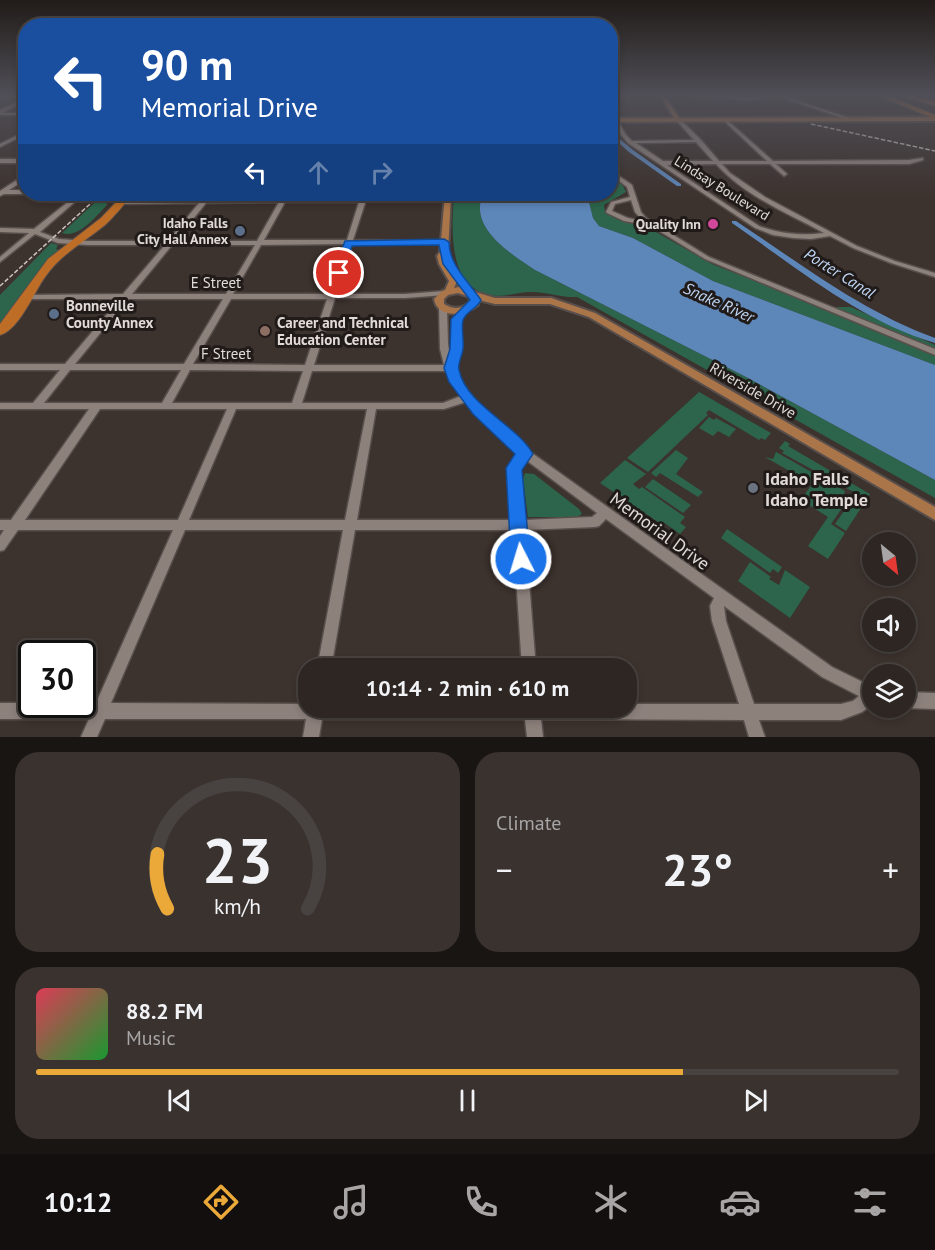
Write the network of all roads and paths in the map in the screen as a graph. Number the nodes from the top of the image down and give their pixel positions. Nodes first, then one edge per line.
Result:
1 (619, 129) edge
2 (687, 129) edge
3 (736, 129) edge
4 (0, 136) edge
5 (18, 136) joint
6 (699, 141) junction
7 (630, 142) junction
8 (0, 147) edge
9 (921, 159) dead end
10 (0, 161) edge
11 (18, 161) edge
12 (717, 162) junction
13 (771, 162) junction
14 (660, 163) junction
15 (784, 174) dead end
16 (618, 177) edge
17 (18, 181) edge
18 (18, 192) edge
19 (1, 193) edge
20 (634, 198) junction
21 (72, 201) edge
22 (148, 201) edge
23 (203, 201) edge
24 (282, 201) edge
25 (362, 201) edge
26 (447, 201) edge
27 (120, 202) joint
28 (651, 225) junction
29 (0, 230) edge
30 (35, 231) junction
31 (830, 234) junction
32 (72, 241) junction
33 (444, 242) junction
34 (168, 243) junction
35 (258, 243) junction
36 (348, 243) junction
37 (444, 253) junction
38 (0, 260) edge
39 (935, 275) edge
40 (447, 292) junction
41 (473, 295) junction
42 (125, 296) junction
43 (229, 296) junction
44 (331, 296) junction
45 (405, 296) junction
46 (32, 297) junction
47 (551, 301) junction
48 (441, 306) junction
49 (464, 310) junction
50 (0, 331) edge
51 (0, 342) edge
52 (935, 352) edge
53 (0, 367) edge
54 (68, 367) junction
55 (187, 367) junction
56 (309, 367) junction
57 (451, 368) junction
58 (467, 398) junction
59 (0, 406) edge
60 (36, 406) junction
61 (97, 406) junction
62 (165, 406) junction
63 (233, 406) junction
64 (296, 406) junction
65 (372, 406) junction
66 (525, 454) junction
67 (605, 513) junction
68 (935, 514) edge
69 (182, 524) junction
70 (0, 525) edge
71 (15, 525) junction
72 (350, 525) junction
73 (518, 525) junction
74 (0, 546) edge
75 (721, 598) junction
76 (326, 658) edge
77 (529, 658) edge
78 (862, 690) edge
79 (916, 700) edge
80 (935, 701) edge
81 (862, 703) edge
82 (298, 710) edge
83 (637, 710) edge
84 (0, 711) edge
85 (100, 711) junction
86 (748, 711) junction
87 (315, 718) edge
88 (533, 718) edge
89 (89, 737) edge
90 (311, 737) edge
91 (535, 737) edge
92 (757, 737) edge

1 - 7 street, Lindsay Boulevard
2 - 6 street
3 - 13 street
4 - 5 street
5 - 8 street
6 - 7 street
6 - 12 street
7 - 14 street, Lindsay Boulevard
9 - 13 street
10 - 11 street
12 - 13 street
12 - 14 street
12 - 31 street
13 - 15 street
14 - 31 street, Lindsay Boulevard
16 - 20 street
17 - 19 street
18 - 19 street
20 - 28 street
20 - 28 street
21 - 30 street
22 - 27 street
23 - 34 street
24 - 35 street
25 - 36 street
26 - 33 main road
27 - 32 highway
28 - 52 street
29 - 30 street
30 - 32 street
30 - 38 street
31 - 39 street
32 - 34 street
32 - 46 highway
33 - 36 street
33 - 37 main road
34 - 35 street
34 - 42 street
35 - 36 street
35 - 43 street
36 - 44 street
37 - 40 main road
37 - 41 main road
40 - 41 main road, Riverside Drive
40 - 45 street, E Street
40 - 48 main road
41 - 47 main road, Riverside Drive
41 - 49 main road
42 - 43 street, E Street
42 - 46 street, E Street
42 - 54 street
43 - 44 street, E Street
43 - 55 street
44 - 45 street, E Street
44 - 56 street
45 - 48 street, E Street
46 - 50 highway
46 - 51 highway
47 - 49 main road, Riverside Drive
47 - 68 main road, Riverside Drive
48 - 49 main road, Riverside Drive
48 - 57 street, Memorial Drive
49 - 57 street
53 - 54 street, F Street
54 - 55 street, F Street
54 - 60 street
55 - 56 street, F Street
55 - 62 street
56 - 57 street, F Street
56 - 64 street
57 - 58 street, Memorial Drive
58 - 65 street
58 - 66 street, Memorial Drive
59 - 60 street
60 - 61 street
61 - 62 street
61 - 71 street
62 - 63 street
63 - 64 street
63 - 69 street
64 - 65 street
65 - 72 street
66 - 67 street, Memorial Drive
66 - 73 street
67 - 73 street
67 - 75 street, Memorial Drive
69 - 71 street
69 - 72 street
69 - 85 street
70 - 71 street
71 - 74 street
72 - 73 street
72 - 76 street
73 - 77 street
75 - 78 street, Memorial Drive
75 - 86 street
79 - 80 street
81 - 86 street
82 - 85 street
83 - 86 street
84 - 85 street
85 - 89 street
86 - 92 street
87 - 90 street
88 - 91 street

